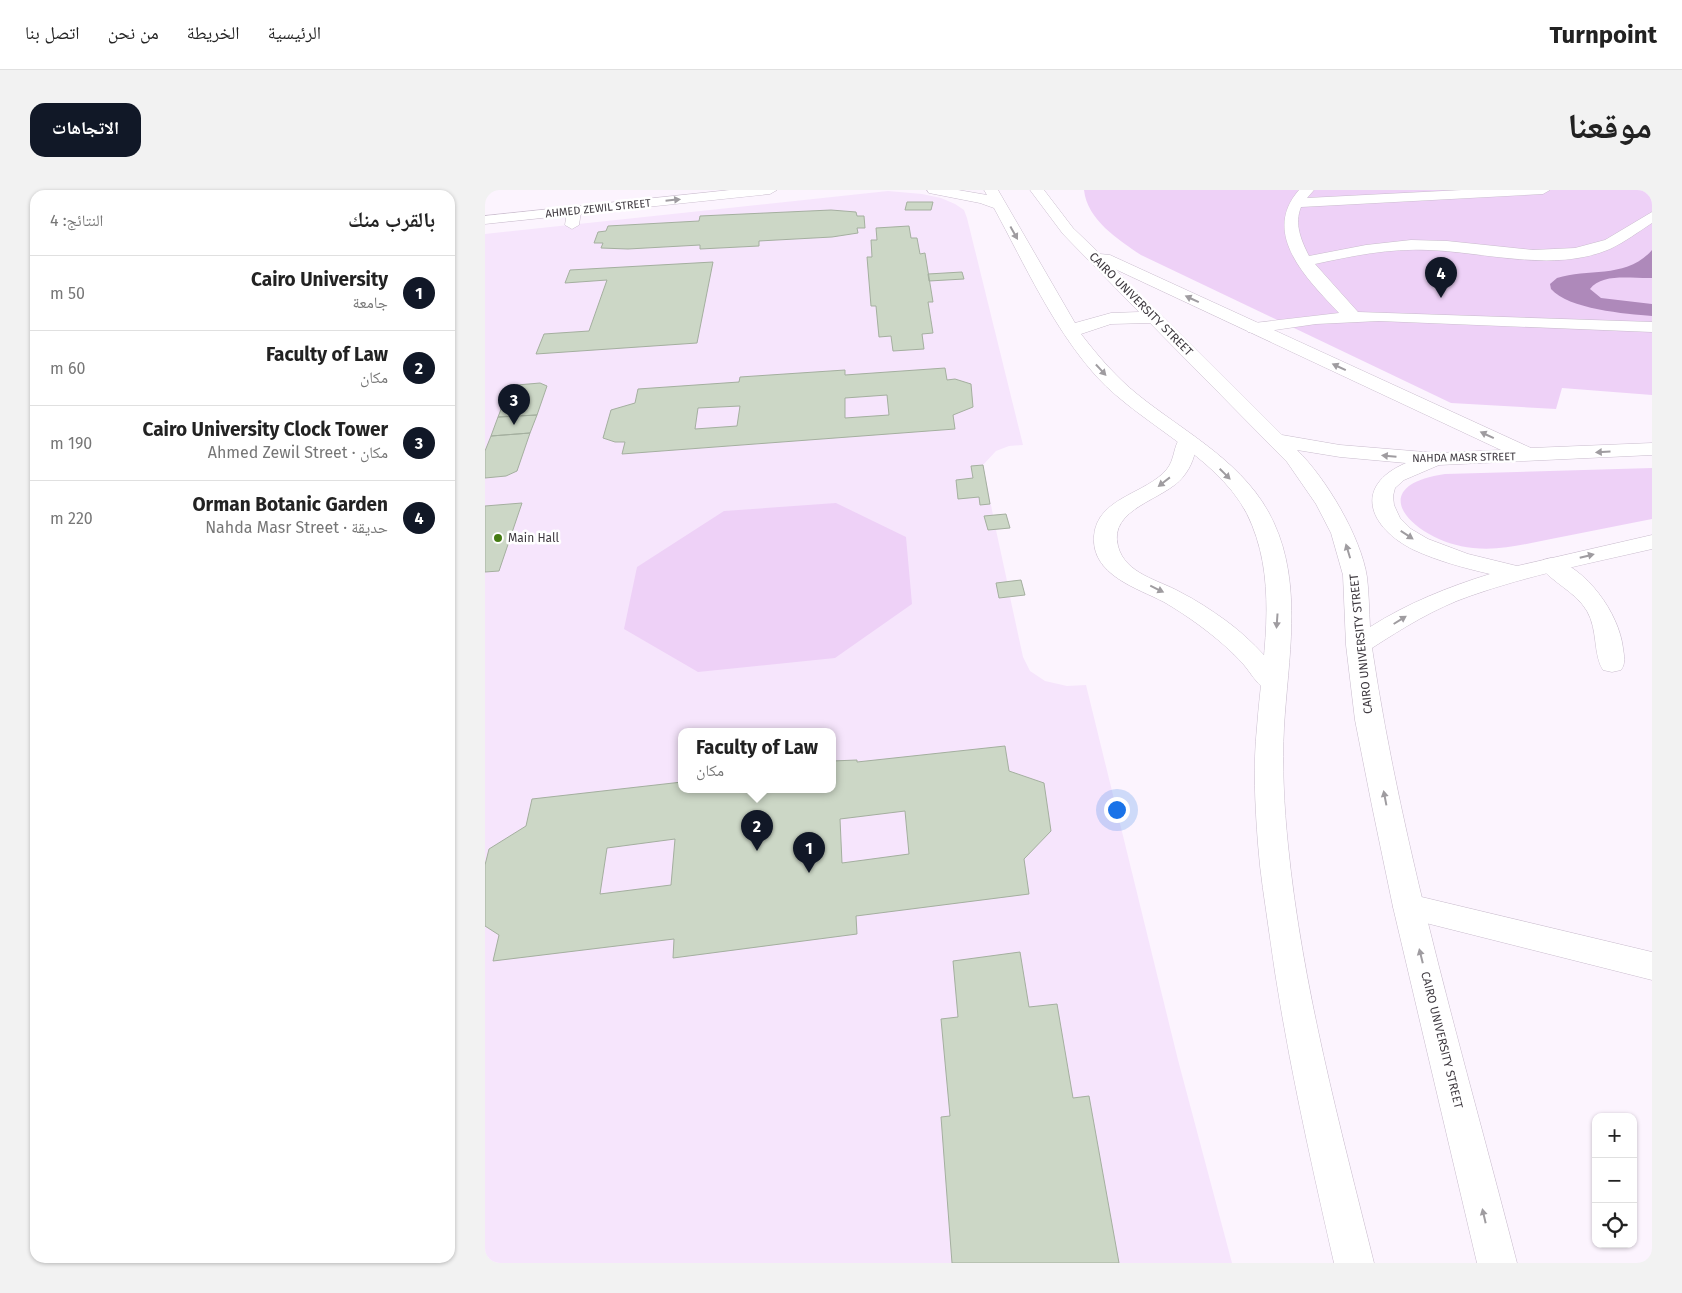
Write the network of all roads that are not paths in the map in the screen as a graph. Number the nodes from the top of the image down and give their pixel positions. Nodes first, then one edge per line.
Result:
1 (770, 190) edge
2 (934, 190) edge
3 (1037, 190) edge
4 (1307, 190) edge
5 (1543, 190) edge
6 (995, 198) edge
7 (1296, 203) junction
8 (1652, 216) edge
9 (485, 220) edge
10 (1086, 250) junction
11 (1306, 261) junction
12 (1352, 316) junction
13 (1155, 318) junction
14 (1652, 327) edge
15 (1254, 328) junction
16 (1071, 332) junction
17 (1277, 440) junction
18 (1187, 442) junction
19 (1652, 449) edge
20 (1531, 456) junction
21 (1437, 459) junction
22 (1652, 542) edge
23 (1551, 565) junction
24 (1517, 573) junction
25 (1359, 645) junction
26 (1612, 664) dead end
27 (1273, 682) junction
28 (1409, 907) junction
29 (1652, 966) edge
30 (1354, 1263) edge
31 (1497, 1263) edge

9 -> 1 main road, AHMED ZEWIL STREET
2 - 6 main road
3 - 10 main road, CAIRO UNIVERSITY STREET
4 - 7 main road
5 - 7 main road
6 -> 16 main road
7 - 11 main road
8 - 11 main road
10 - 13 main road, CAIRO UNIVERSITY STREET
15 -> 10 main road
11 - 12 main road
12 - 14 main road
12 - 15 main road
13 - 16 main road
13 - 17 main road, CAIRO UNIVERSITY STREET
20 -> 15 main road
16 -> 18 main road
21 -> 17 main road, NAHDA MASR STREET
25 -> 17 main road, CAIRO UNIVERSITY STREET
18 -> 27 main road
18 -> 27 main road
19 -> 20 main road, NAHDA MASR STREET
20 - 21 main road, NAHDA MASR STREET
21 -> 24 main road
23 -> 22 main road
23 - 24 main road
23 - 26 main road
25 -> 24 main road
28 -> 25 main road, CAIRO UNIVERSITY STREET
27 - 30 main road
28 - 29 main road
31 -> 28 main road, CAIRO UNIVERSITY STREET

